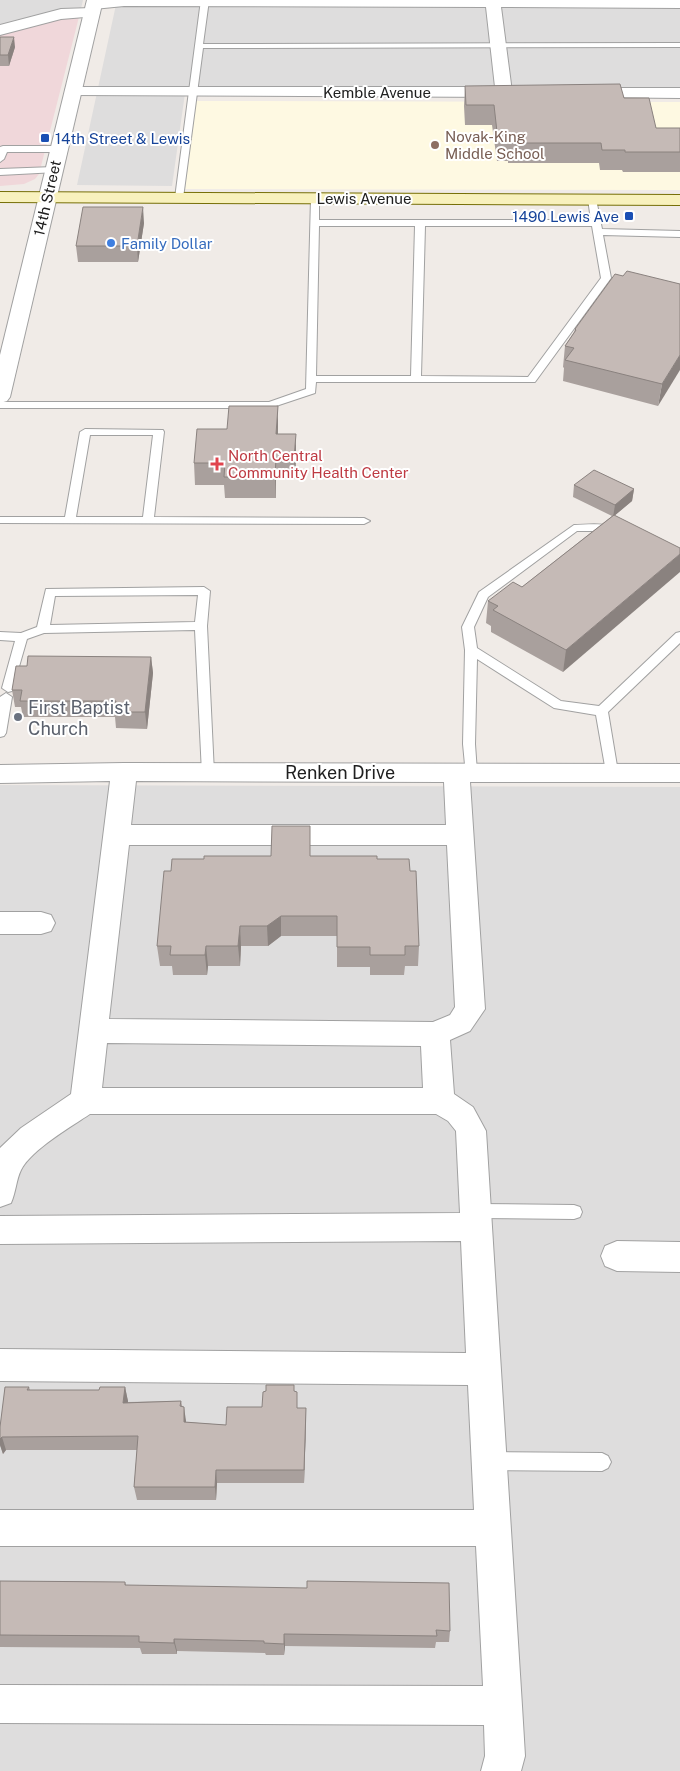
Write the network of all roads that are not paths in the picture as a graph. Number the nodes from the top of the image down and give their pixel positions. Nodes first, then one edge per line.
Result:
1 (204, 1) edge
2 (493, 1) edge
3 (680, 2) edge
4 (94, 5) edge
5 (0, 30) edge
6 (498, 45) junction
7 (680, 45) edge
8 (199, 46) junction
9 (73, 90) junction
10 (193, 91) junction
11 (504, 92) junction
12 (524, 92) edge
13 (572, 92) edge
14 (680, 93) edge
15 (59, 149) junction
16 (0, 159) edge
17 (54, 170) junction
18 (0, 172) edge
19 (0, 197) edge
20 (48, 197) junction
21 (179, 198) junction
22 (315, 198) junction
23 (592, 199) junction
24 (680, 200) edge
25 (314, 223) junction
26 (420, 223) junction
27 (597, 228) junction
28 (680, 234) edge
29 (311, 379) junction
30 (416, 380) junction
31 (0, 397) edge
32 (0, 404) edge
33 (0, 520) edge
34 (70, 521) junction
35 (148, 521) junction
36 (364, 521) dead end
37 (628, 536) edge
38 (201, 626) junction
39 (43, 629) junction
40 (0, 636) edge
41 (680, 636) edge
42 (22, 637) junction
43 (471, 650) junction
44 (7, 693) joint
45 (602, 711) junction
46 (0, 733) edge
47 (124, 772) junction
48 (208, 772) junction
49 (463, 772) junction
50 (612, 772) junction
51 (680, 773) edge
52 (0, 774) edge
53 (116, 835) junction
54 (461, 835) junction
55 (0, 923) edge
56 (41, 923) dead end
57 (93, 1031) junction
58 (435, 1034) junction
59 (85, 1101) junction
60 (439, 1101) junction
61 (5, 1160) edge
62 (0, 1193) edge
63 (574, 1212) dead end
64 (476, 1219) junction
65 (0, 1230) edge
66 (617, 1256) dead end
67 (680, 1257) edge
68 (0, 1366) edge
69 (484, 1368) junction
70 (489, 1461) junction
71 (602, 1462) dead end
72 (0, 1528) edge
73 (493, 1528) junction
74 (0, 1704) edge
75 (502, 1706) junction
76 (501, 1771) edge

1 - 2 street
1 - 4 street
1 - 8 lane
2 - 3 street
2 - 6 street
4 - 5 street
4 - 9 street, 14th Street
6 - 7 lane
6 - 8 lane
6 - 11 street
8 - 10 lane
9 - 10 street, Kemble Avenue
9 - 15 street, 14th Street
10 - 11 street, Kemble Avenue
10 - 21 lane
11 - 12 street, Kemble Avenue
13 - 14 street
15 - 16 lane
15 - 17 street, 14th Street
17 - 18 lane
17 - 20 street, 14th Street
19 - 20 main road, Lewis Avenue
20 - 21 main road, Lewis Avenue
20 - 31 street, 14th Street
21 - 22 main road, Lewis Avenue
22 - 23 main road, Lewis Avenue
22 - 25 lane
23 - 24 main road, Lewis Avenue
23 - 27 lane
25 - 26 lane
25 - 29 lane
26 - 27 lane
26 - 30 lane
27 - 28 lane
27 - 30 lane
29 - 30 lane
29 - 32 lane
33 - 34 lane
34 - 35 lane
34 - 35 lane
35 - 36 lane
37 - 43 lane
38 - 39 lane
38 - 39 lane
38 - 48 lane
39 - 42 lane
40 - 42 lane
41 - 45 lane
42 - 44 lane
43 - 45 lane
43 - 49 lane
44 - 46 lane
45 - 50 lane
47 - 48 street, Renken Drive
47 - 52 street, Renken Drive
47 - 53 street
48 - 49 street, Renken Drive
49 - 50 street, Renken Drive
49 - 54 street
50 - 51 street, Renken Drive
53 - 54 street
53 - 57 street
54 - 58 street
55 - 56 street
57 - 58 street
57 - 59 street
58 - 60 street
59 - 60 street
59 - 61 street
60 - 64 street
61 - 62 street
63 - 64 lane
64 - 65 street
64 - 69 street
66 - 67 street
68 - 69 street
69 - 70 street
70 - 71 lane
70 - 73 street
72 - 73 street
73 - 75 street
74 - 75 street
75 - 76 street

